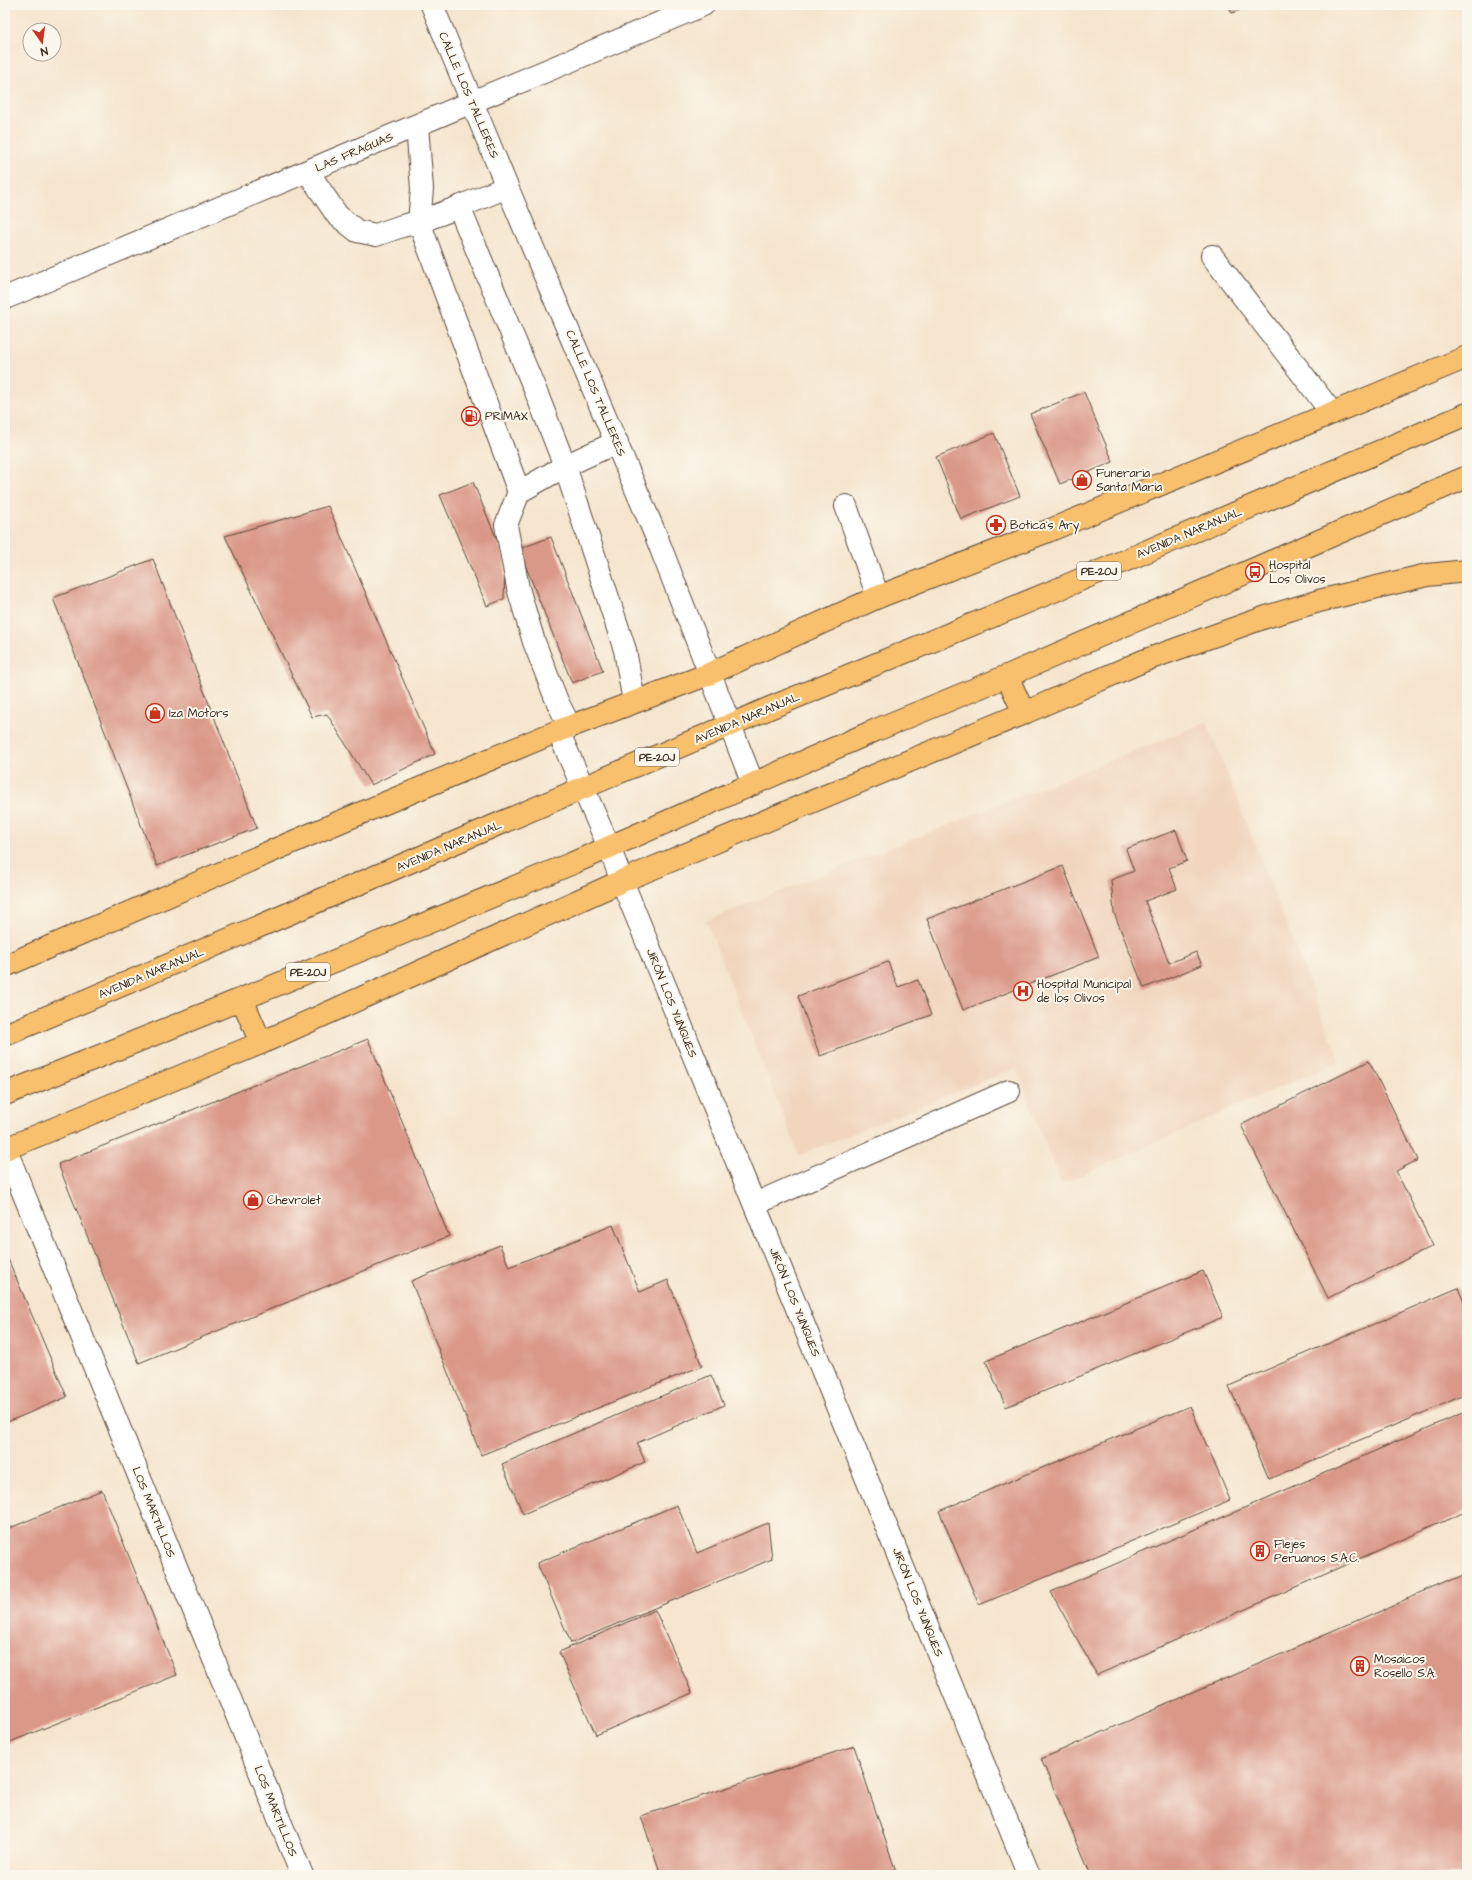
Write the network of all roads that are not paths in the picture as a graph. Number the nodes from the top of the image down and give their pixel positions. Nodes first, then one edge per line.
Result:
1 (432, 5) edge
2 (704, 5) edge
3 (474, 102) junction
4 (417, 126) junction
5 (308, 172) junction
6 (507, 187) junction
7 (459, 207) junction
8 (419, 222) junction
9 (1212, 256) dead end
10 (5, 298) edge
11 (1465, 358) edge
12 (1332, 413) junction
13 (1467, 414) edge
14 (617, 442) junction
15 (565, 466) junction
16 (1467, 477) edge
17 (519, 492) junction
18 (846, 506) dead end
19 (1467, 571) edge
20 (878, 597) junction
21 (710, 674) junction
22 (1007, 676) junction
23 (634, 702) junction
24 (1024, 713) junction
25 (730, 725) junction
26 (564, 729) junction
27 (753, 784) junction
28 (584, 788) junction
29 (609, 847) junction
30 (622, 881) junction
31 (5, 966) edge
32 (242, 999) junction
33 (5, 1035) edge
34 (260, 1043) junction
35 (1009, 1091) dead end
36 (5, 1094) edge
37 (5, 1148) edge
38 (755, 1204) junction
39 (302, 1875) edge
40 (1029, 1875) edge

1 - 3 street, CALLE LOS TALLERES
2 - 3 street, LAS FRAGUAS
3 - 4 street, LAS FRAGUAS
3 - 6 street, CALLE LOS TALLERES
4 - 5 street, LAS FRAGUAS
4 - 8 street
5 - 8 street
5 - 10 street, LAS FRAGUAS
6 - 7 street
6 - 14 street, CALLE LOS TALLERES
7 - 8 street
7 - 15 street
8 - 17 street
9 - 12 street
11 - 12 main road
12 - 20 main road
13 - 25 main road, AVENIDA NARANJAL / PE-20J
14 - 15 street
14 - 21 street, CALLE LOS TALLERES
15 - 17 street
15 - 23 street
16 - 22 main road, PE-20J
17 - 26 street, JIRÓN LOS YUNQUES
18 - 20 street
19 - 24 main road
20 - 21 main road
21 - 23 main road
21 - 25 street, CALLE LOS TALLERES
22 - 24 main road
22 - 27 main road, PE-20J
23 - 26 main road
24 - 30 main road
25 - 27 street, CALLE LOS TALLERES
25 - 28 main road, AVENIDA NARANJAL / PE-20J
26 - 28 street, JIRÓN LOS YUNQUES
26 - 31 main road
27 - 29 main road, PE-20J
28 - 29 street, JIRÓN LOS YUNQUES
28 - 33 main road, AVENIDA NARANJAL / PE-20J
29 - 30 street, JIRÓN LOS YUNQUES
29 - 32 main road, PE-20J
30 - 34 main road
30 - 38 street, JIRÓN LOS YUNQUES
32 - 34 main road
32 - 36 main road, PE-20J
34 - 37 main road
35 - 38 street
37 - 39 street, LOS MARTILLOS
38 - 40 street, JIRÓN LOS YUNQUES

